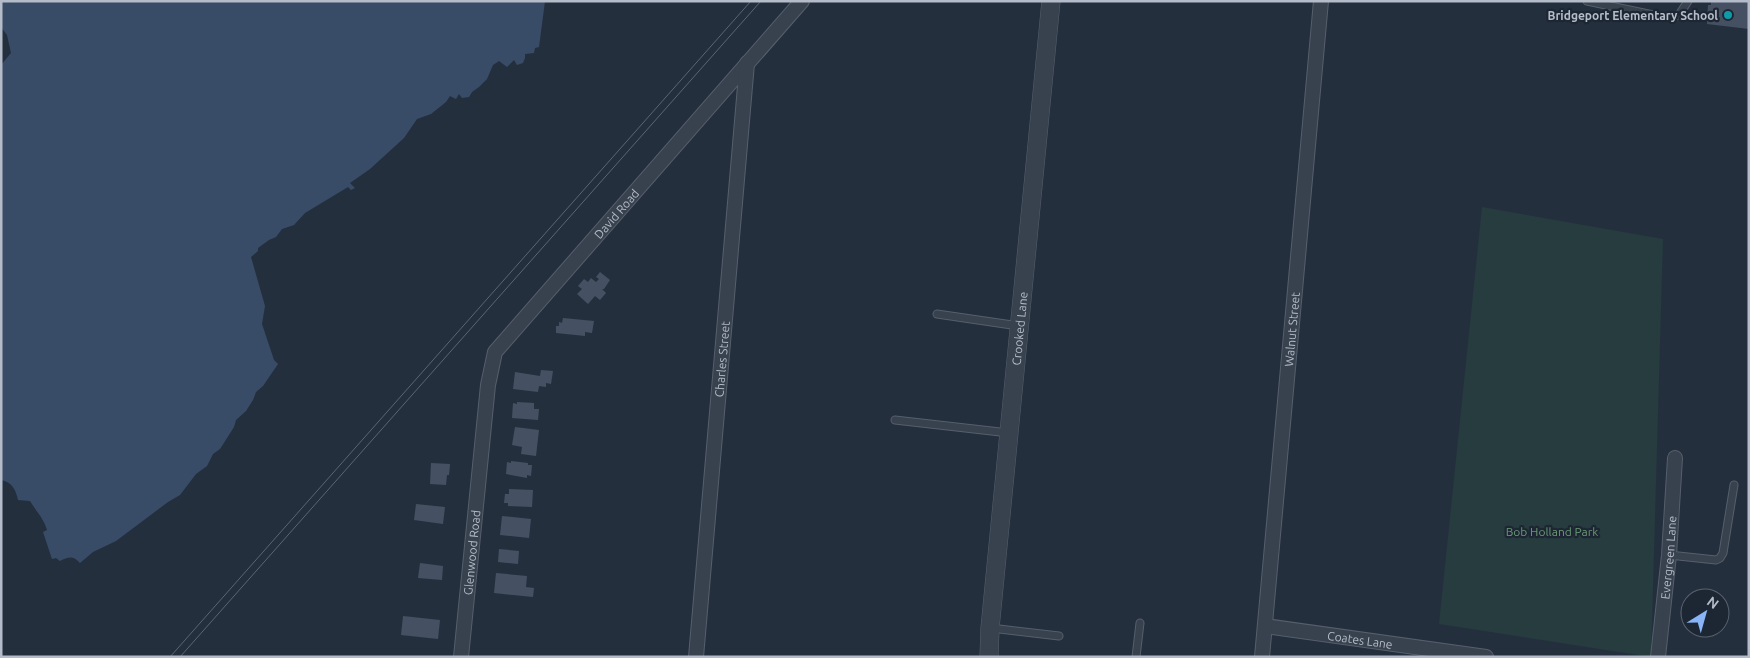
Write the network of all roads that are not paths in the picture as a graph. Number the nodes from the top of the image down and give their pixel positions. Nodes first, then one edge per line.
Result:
1 (802, 1) edge
2 (1051, 1) edge
3 (1322, 1) edge
4 (1587, 1) edge
5 (1688, 1) edge
6 (747, 63) junction
7 (938, 314) dead end
8 (1020, 326) junction
9 (895, 420) dead end
10 (1009, 433) junction
11 (483, 449) joint
12 (1675, 458) dead end
13 (1734, 485) dead end
14 (1669, 555) junction
15 (1140, 623) dead end
16 (1265, 626) junction
17 (990, 628) junction
18 (1059, 636) dead end
19 (462, 651) edge
20 (472, 657) edge
21 (696, 657) edge
22 (989, 657) edge
23 (1136, 657) edge
24 (1262, 657) edge
25 (1486, 657) edge
26 (1658, 657) edge

1 - 6 street, David Road
2 - 8 street, Crooked Lane
3 - 16 street, Walnut Street
4 - 5 lane
6 - 11 street, David Road
6 - 21 street, Charles Street
7 - 8 lane
8 - 10 street, Crooked Lane
9 - 10 lane
10 - 17 street, Crooked Lane
11 - 19 street, Glenwood Road
12 - 14 street, Evergreen Lane
13 - 14 lane
14 - 26 street, Evergreen Lane
15 - 23 lane
16 - 24 street, Walnut Street
16 - 25 street, Coates Lane
17 - 18 lane
17 - 22 street, Crooked Lane
19 - 20 street

